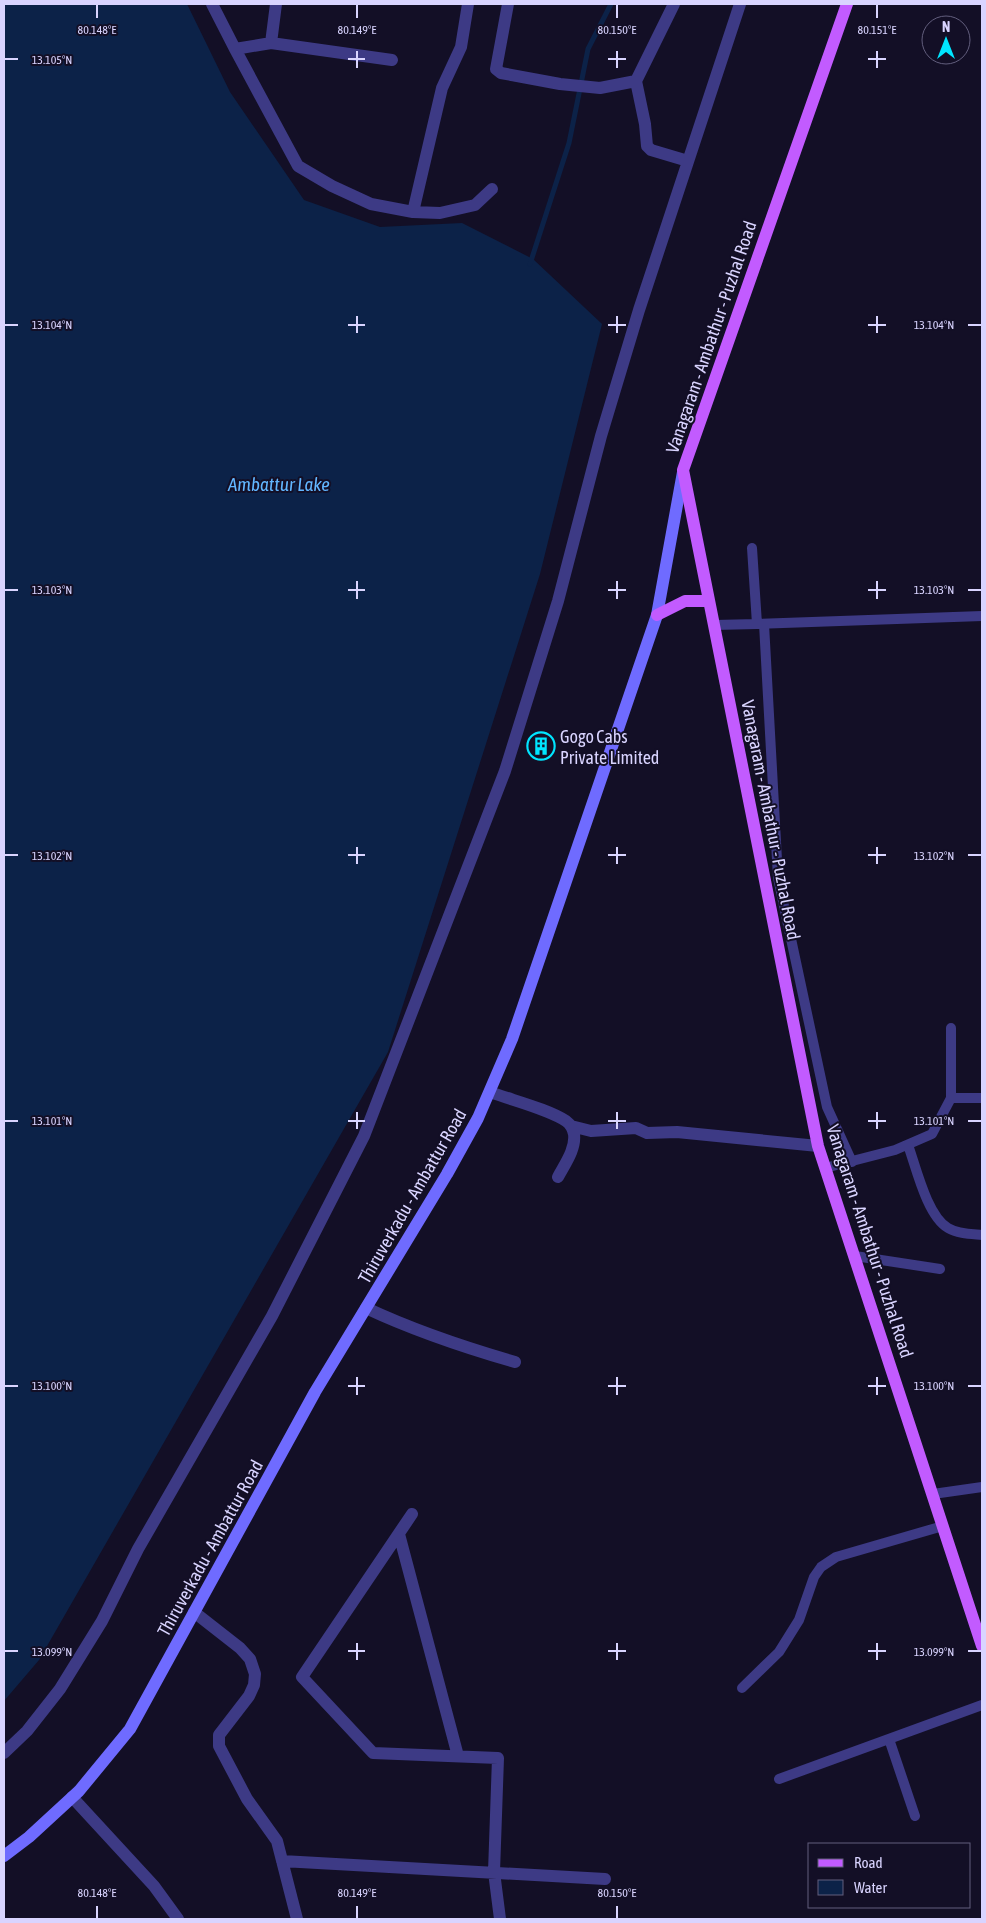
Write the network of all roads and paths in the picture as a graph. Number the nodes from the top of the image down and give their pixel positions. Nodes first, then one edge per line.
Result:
1 (212, 4) edge
2 (276, 4) edge
3 (468, 4) edge
4 (508, 4) edge
5 (674, 4) edge
6 (740, 4) edge
7 (847, 4) edge
8 (271, 43) junction
9 (235, 49) junction
10 (392, 60) dead end
11 (636, 81) junction
12 (688, 161) junction
13 (492, 188) dead end
14 (413, 212) junction
15 (683, 470) junction
16 (752, 548) dead end
17 (709, 601) junction
18 (657, 615) junction
19 (982, 616) edge
20 (714, 624) junction
21 (760, 624) junction
22 (950, 1028) dead end
23 (490, 1092) junction
24 (951, 1098) junction
25 (982, 1098) edge
26 (571, 1126) junction
27 (908, 1145) junction
28 (818, 1146) junction
29 (852, 1162) junction
30 (825, 1168) junction
31 (558, 1177) dead end
32 (982, 1235) edge
33 (854, 1256) junction
34 (940, 1269) dead end
35 (366, 1308) junction
36 (515, 1362) dead end
37 (982, 1487) edge
38 (932, 1494) junction
39 (412, 1514) dead end
40 (943, 1526) junction
41 (399, 1534) junction
42 (194, 1612) junction
43 (982, 1646) edge
44 (742, 1688) dead end
45 (982, 1705) edge
46 (889, 1739) junction
47 (4, 1753) edge
48 (458, 1756) junction
49 (779, 1778) dead end
50 (72, 1797) junction
51 (915, 1816) dead end
52 (4, 1856) edge
53 (282, 1861) junction
54 (494, 1872) junction
55 (605, 1879) dead end
56 (178, 1919) edge
57 (297, 1919) edge
58 (500, 1919) edge

1 - 9 street
2 - 8 street
3 - 14 street
4 - 11 street
5 - 11 street
6 - 12 street
7 - 15 main road, Vanagaram - Ambathur - Puzhal Road
8 - 9 street
8 - 10 street
9 - 14 street
11 - 12 street
12 - 47 street
13 - 14 street
15 - 17 main road, Vanagaram - Ambathur - Puzhal Road
15 - 18 main road, Thiruverkadu - Ambattur Road
16 - 21 lane
17 - 18 main road
17 - 20 main road, Vanagaram - Ambathur - Puzhal Road
18 - 23 main road, Thiruverkadu - Ambattur Road
19 - 21 lane
20 - 21 lane
20 - 28 main road, Vanagaram - Ambathur - Puzhal Road
21 - 29 lane
22 - 24 lane
23 - 26 street
23 - 35 main road, Thiruverkadu - Ambattur Road
24 - 25 lane
24 - 27 lane
26 - 28 street
26 - 31 street
27 - 29 lane
27 - 32 lane
28 - 30 main road, Vanagaram - Ambathur - Puzhal Road
29 - 30 lane
30 - 33 main road, Vanagaram - Ambathur - Puzhal Road
33 - 34 lane
33 - 38 main road, Vanagaram - Ambathur - Puzhal Road
35 - 36 street
35 - 42 main road, Thiruverkadu - Ambattur Road
37 - 38 lane
38 - 40 main road, Vanagaram - Ambathur - Puzhal Road
39 - 41 street
40 - 43 main road, Vanagaram - Ambathur - Puzhal Road
40 - 44 lane
41 - 48 street
41 - 48 street
42 - 50 main road, Thiruverkadu - Ambattur Road
42 - 53 street
45 - 46 lane
46 - 49 lane
46 - 51 lane
48 - 54 street
50 - 52 main road, Thiruverkadu - Ambattur Road
50 - 56 street
53 - 54 street
53 - 57 street
54 - 55 street
54 - 58 street

